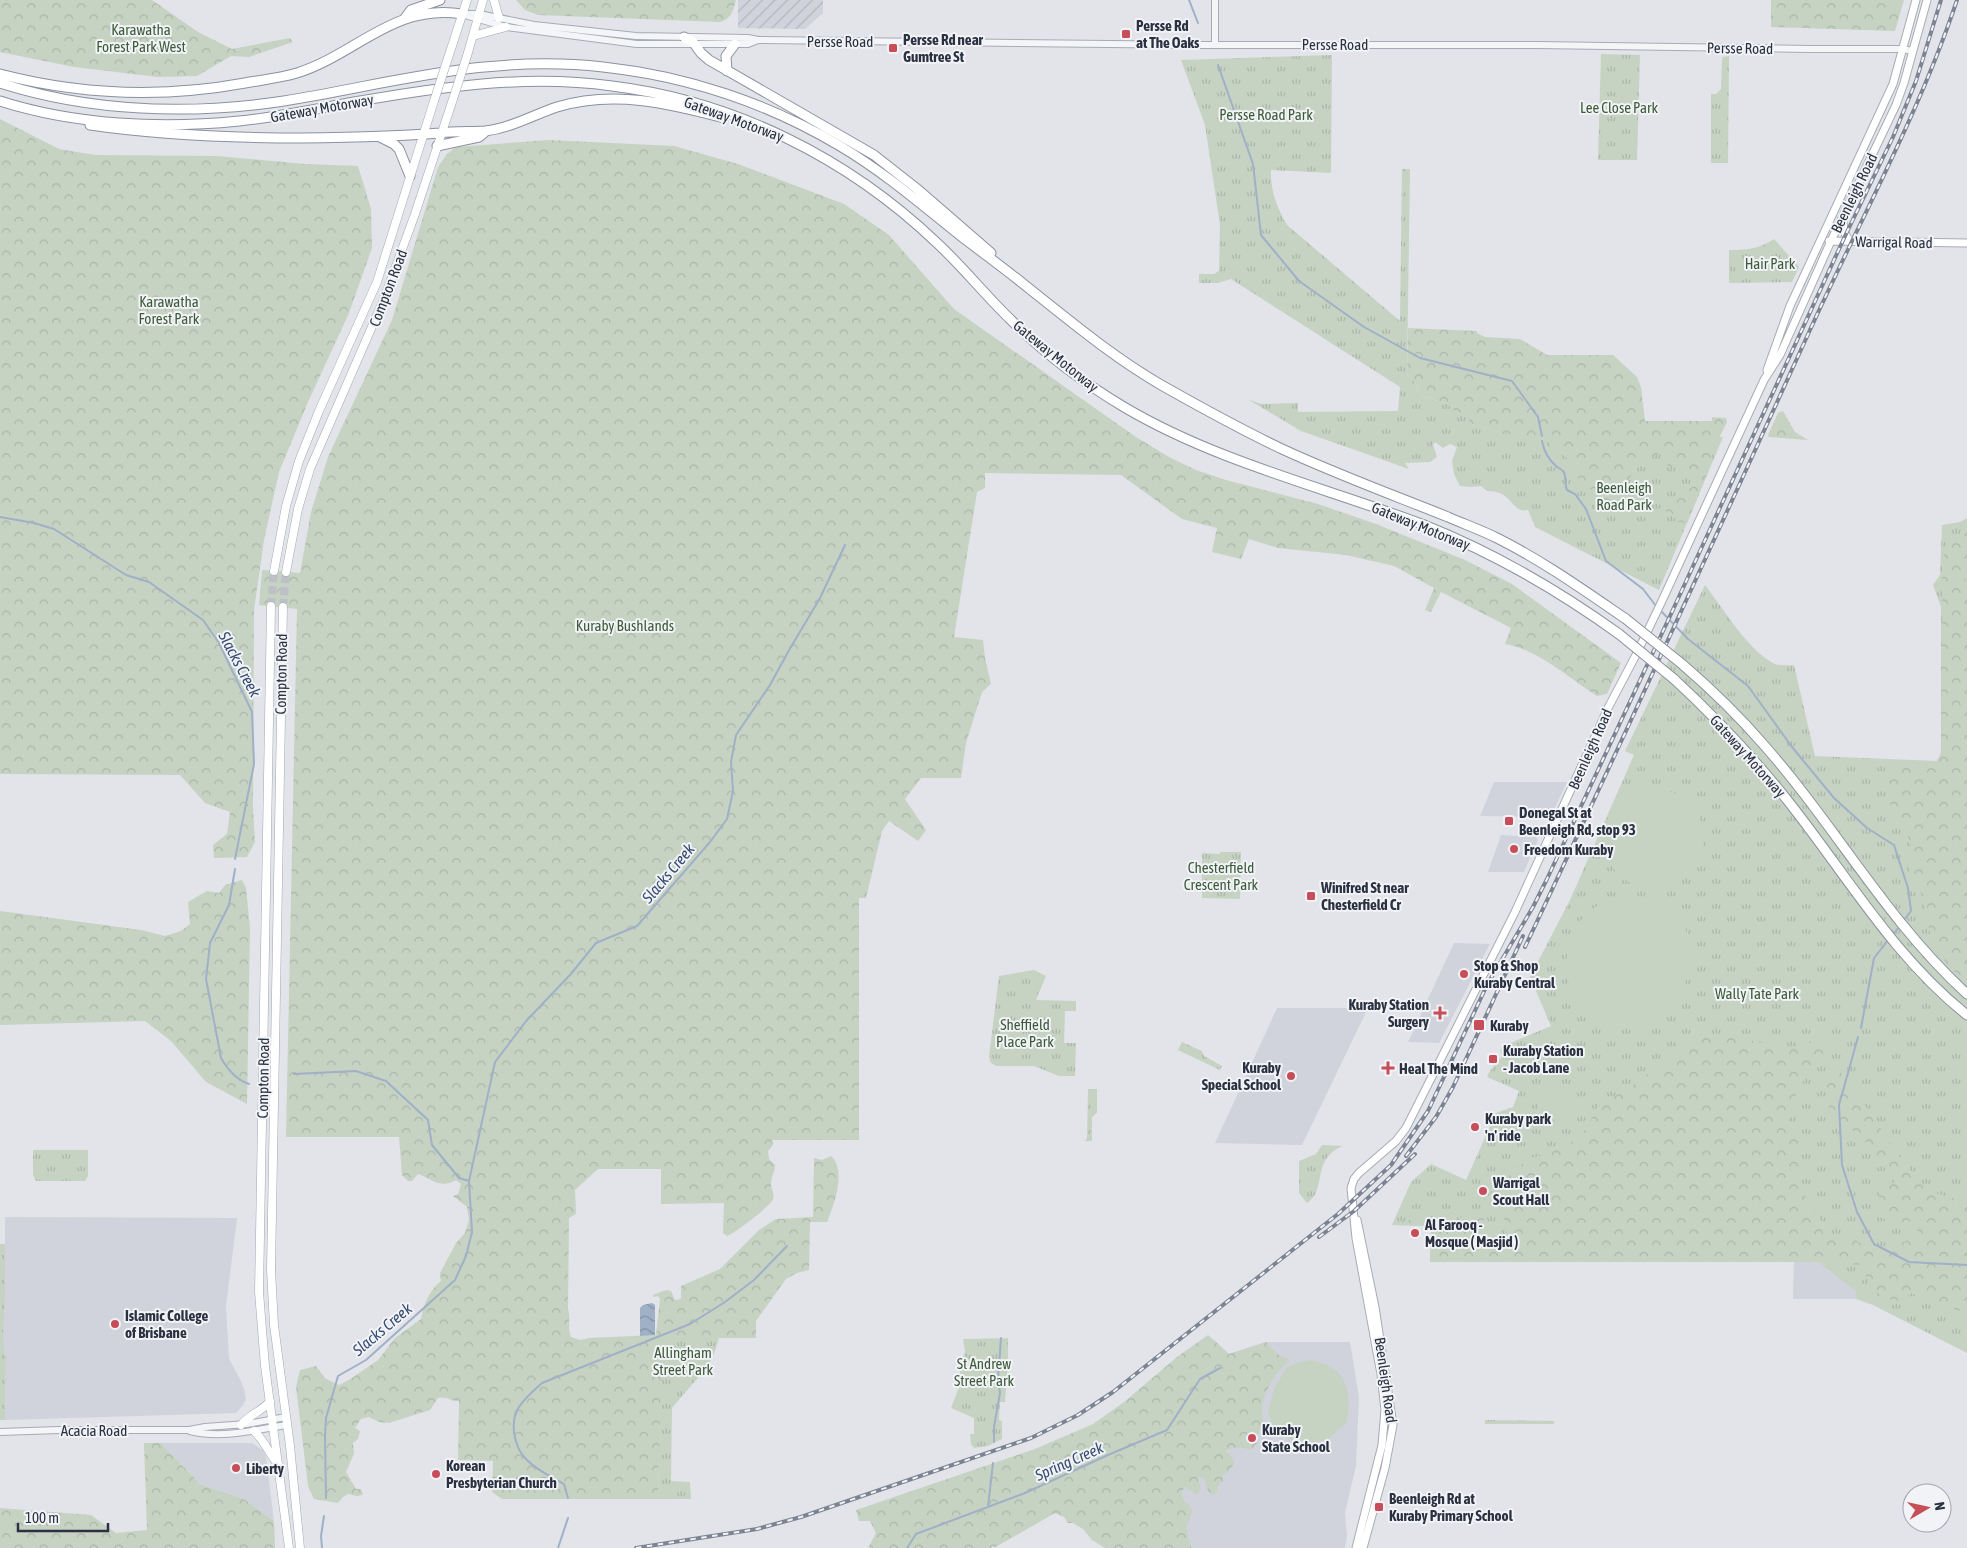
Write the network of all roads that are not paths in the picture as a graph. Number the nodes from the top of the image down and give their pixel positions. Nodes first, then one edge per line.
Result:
1 (440, 0) edge
2 (467, 0) edge
3 (482, 0) edge
4 (494, 0) edge
5 (1216, 0) edge
6 (1916, 0) edge
7 (1928, 0) edge
8 (462, 14) junction
9 (478, 17) junction
10 (499, 18) junction
11 (405, 19) junction
12 (506, 27) junction
13 (473, 36) junction
14 (684, 36) junction
15 (758, 40) junction
16 (735, 44) junction
17 (696, 45) junction
18 (1215, 45) junction
19 (1902, 49) junction
20 (1913, 51) junction
21 (727, 71) junction
22 (0, 74) edge
23 (0, 83) edge
24 (0, 101) edge
25 (52, 114) junction
26 (746, 120) junction
27 (486, 131) junction
28 (442, 132) junction
29 (423, 134) junction
30 (379, 136) junction
31 (437, 146) junction
32 (410, 176) junction
33 (1842, 218) junction
34 (1822, 240) junction
35 (1831, 241) junction
36 (1851, 241) junction
37 (1967, 243) edge
38 (1020, 281) junction
39 (1764, 380) junction
40 (274, 571) tunnel mouth
41 (286, 572) tunnel mouth
42 (271, 606) tunnel mouth
43 (283, 607) tunnel mouth
44 (1967, 994) edge
45 (1967, 1015) edge
46 (1354, 1211) junction
47 (270, 1402) junction
48 (287, 1421) junction
49 (273, 1423) junction
50 (241, 1425) junction
51 (189, 1430) junction
52 (254, 1431) junction
53 (0, 1432) edge
54 (278, 1464) junction
55 (289, 1548) edge
56 (300, 1548) edge
57 (1356, 1548) edge
58 (1363, 1548) edge

1 - 11 highway
2 - 8 main road, Compton Road
3 - 9 main road, Compton Road
4 - 10 main road
5 - 18 street
6 - 19 main road, Beenleigh Road
7 - 20 main road, Beenleigh Road
8 - 9 street, Persse Road
8 - 11 highway
8 - 29 main road, Compton Road, bridge
9 - 10 street, Persse Road
9 - 12 street, Persse Road
9 - 13 main road, Compton Road
10 - 14 street, Persse Road
11 - 22 highway
12 - 13 main road
12 - 17 street, Persse Road
13 - 28 main road, Compton Road, bridge
14 - 15 street, Persse Road
14 - 17 highway
15 - 16 street, Persse Road
15 - 18 street, Persse Road
16 - 17 street, Persse Road
16 - 21 highway
17 - 21 highway
18 - 19 street, Persse Road
19 - 20 street, Persse Road
19 - 34 main road, Beenleigh Road
20 - 33 main road, Beenleigh Road
21 - 38 highway
23 - 38 highway, Gateway Motorway
24 - 25 highway, Gateway Motorway
25 - 26 highway, Gateway Motorway
25 - 30 highway
26 - 27 highway
26 - 45 highway, Gateway Motorway, bridge
27 - 28 highway
27 - 31 highway
28 - 29 highway
28 - 31 main road, Compton Road
29 - 30 highway
29 - 32 main road, Compton Road
30 - 32 highway
31 - 41 main road, Compton Road
32 - 40 main road, Compton Road
33 - 35 main road, Beenleigh Road
33 - 36 main road
34 - 35 main road, Warrigal Road
34 - 39 main road, Beenleigh Road
35 - 36 main road, Warrigal Road
35 - 39 main road, Beenleigh Road
36 - 37 main road, Warrigal Road
38 - 44 highway, Gateway Motorway, bridge
39 - 46 main road, Beenleigh Road
42 - 47 main road, Compton Road
43 - 48 main road, Compton Road
46 - 57 main road, Beenleigh Road
46 - 58 main road, Beenleigh Road
47 - 49 main road, Compton Road
47 - 50 main road
48 - 49 street, Acacia Road
48 - 56 main road, Compton Road
49 - 50 street, Acacia Road
49 - 52 street, Acacia Road
49 - 54 main road, Compton Road
50 - 51 street, Acacia Road
51 - 52 street, Acacia Road
51 - 53 street, Acacia Road
52 - 54 main road
54 - 55 main road, Compton Road

